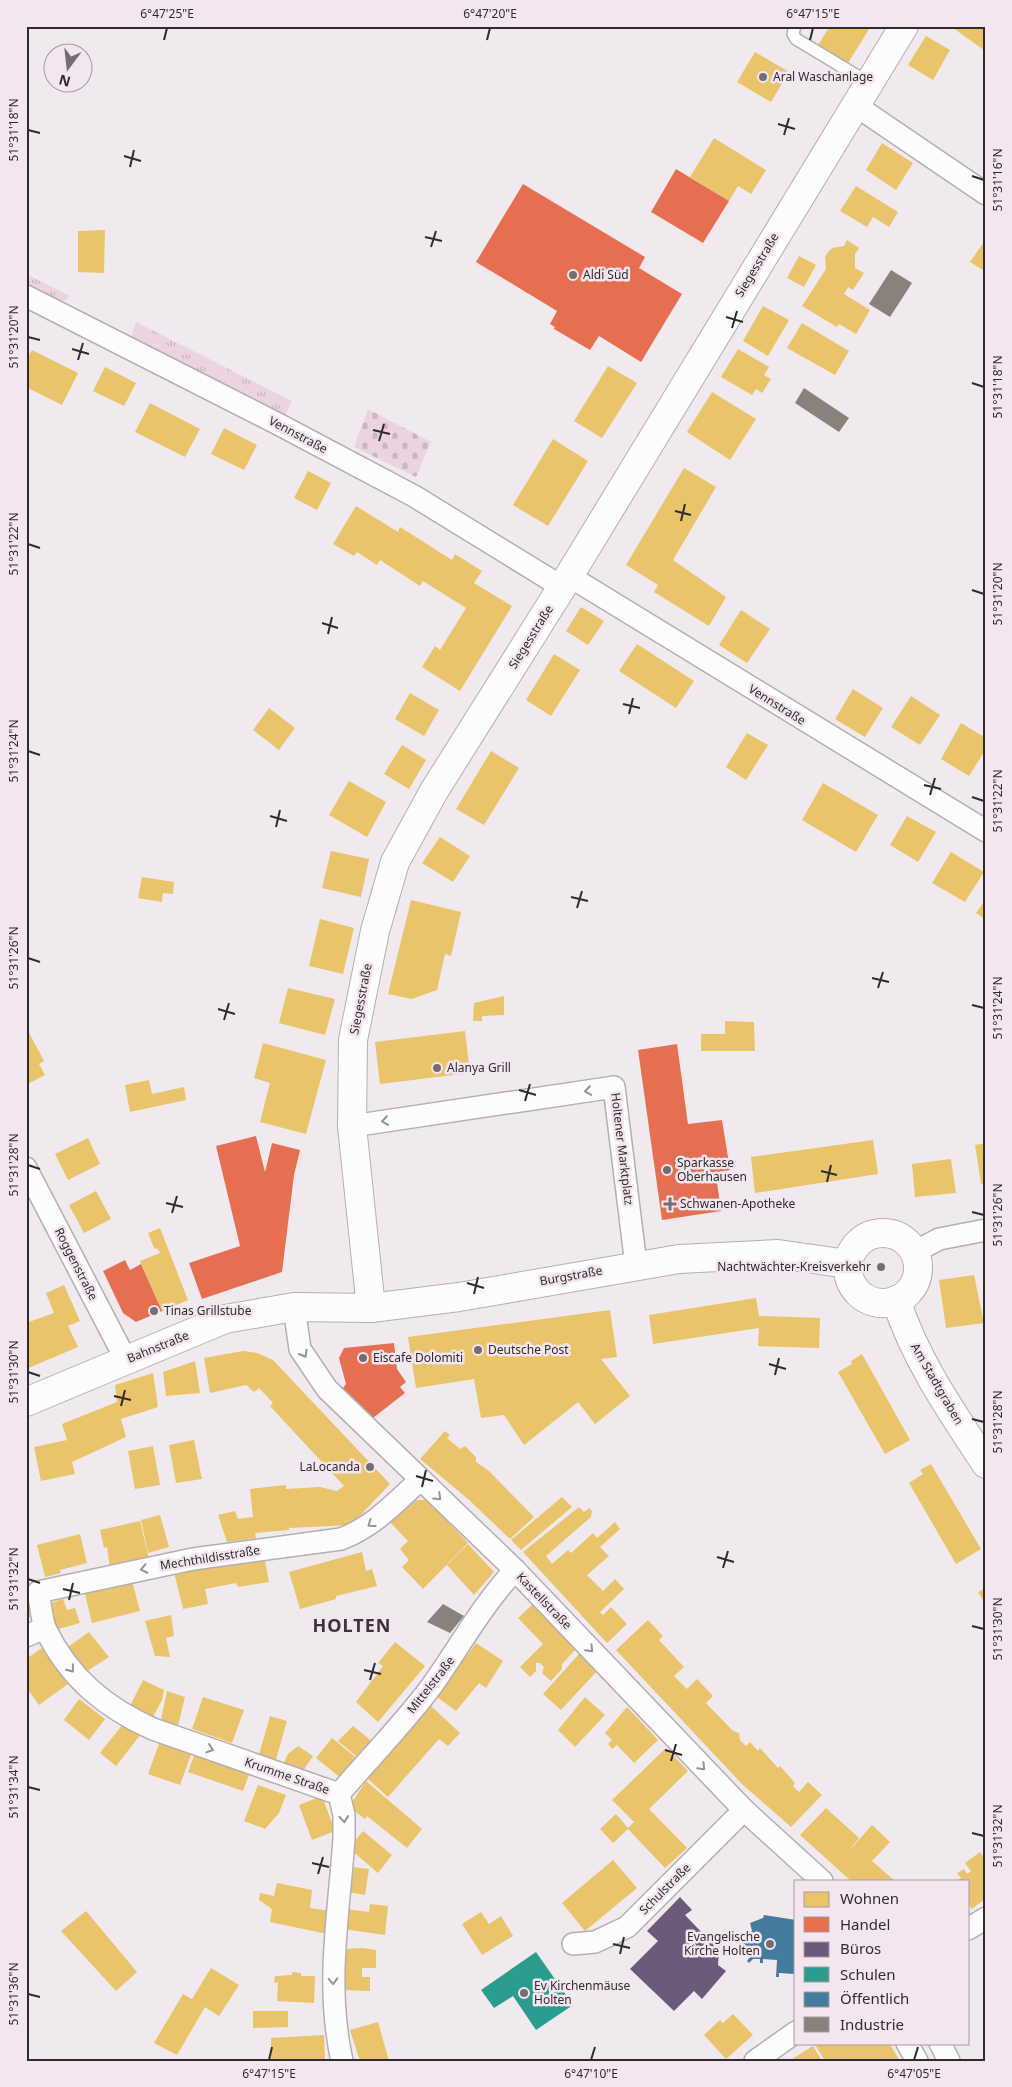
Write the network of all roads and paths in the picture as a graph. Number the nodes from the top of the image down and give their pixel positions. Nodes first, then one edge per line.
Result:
1 (795, 26) edge
2 (904, 26) edge
3 (862, 94) junction
4 (986, 194) edge
5 (26, 296) edge
6 (566, 582) junction
7 (986, 831) edge
8 (352, 1126) junction
9 (26, 1168) edge
10 (986, 1230) edge
11 (915, 1252) junction
12 (848, 1264) junction
13 (636, 1265) junction
14 (896, 1300) junction
15 (294, 1307) junction
16 (371, 1308) junction
17 (126, 1360) junction
18 (26, 1402) edge
19 (986, 1464) edge
20 (420, 1480) junction
21 (514, 1570) junction
22 (36, 1632) edge
23 (339, 1794) junction
24 (744, 1810) junction
25 (821, 1880) edge
26 (986, 1918) edge
27 (970, 1928) edge
28 (573, 1944) dead end
29 (794, 2033) edge
30 (908, 2044) edge
31 (940, 2044) edge
32 (342, 2061) edge
33 (755, 2061) edge
34 (917, 2061) edge
35 (949, 2061) edge

1 - 3 lane
2 - 3 main road, Siegesstraße
3 - 4 street
3 - 6 main road, Siegesstraße
5 - 6 street, Vennstraße
6 - 7 street, Vennstraße
6 - 8 main road, Siegesstraße
13 -> 8 street, Holtener Marktplatz
8 - 16 main road, Siegesstraße
9 - 17 street, Roggenstraße
10 - 11 street
11 - 12 main road
11 - 14 main road
12 - 13 main road, Burgstraße
12 - 14 main road
13 - 16 main road, Burgstraße
14 - 19 main road, Am Stadtgraben
15 - 16 main road, Burgstraße
15 - 17 main road, Bahnstraße
15 -> 20 street, Kastellstraße
17 - 18 main road, Bahnstraße
20 -> 21 street, Kastellstraße
20 -> 22 street, Mechthildisstraße
21 - 23 street, Mittelstraße
21 -> 24 street, Kastellstraße
22 -> 23 street, Krumme Straße
23 -> 32 street, Krumme Straße
24 - 25 street, Kastellstraße
24 - 28 street, Schulstraße
26 - 27 street
29 - 33 street
30 - 34 street
31 - 35 street

